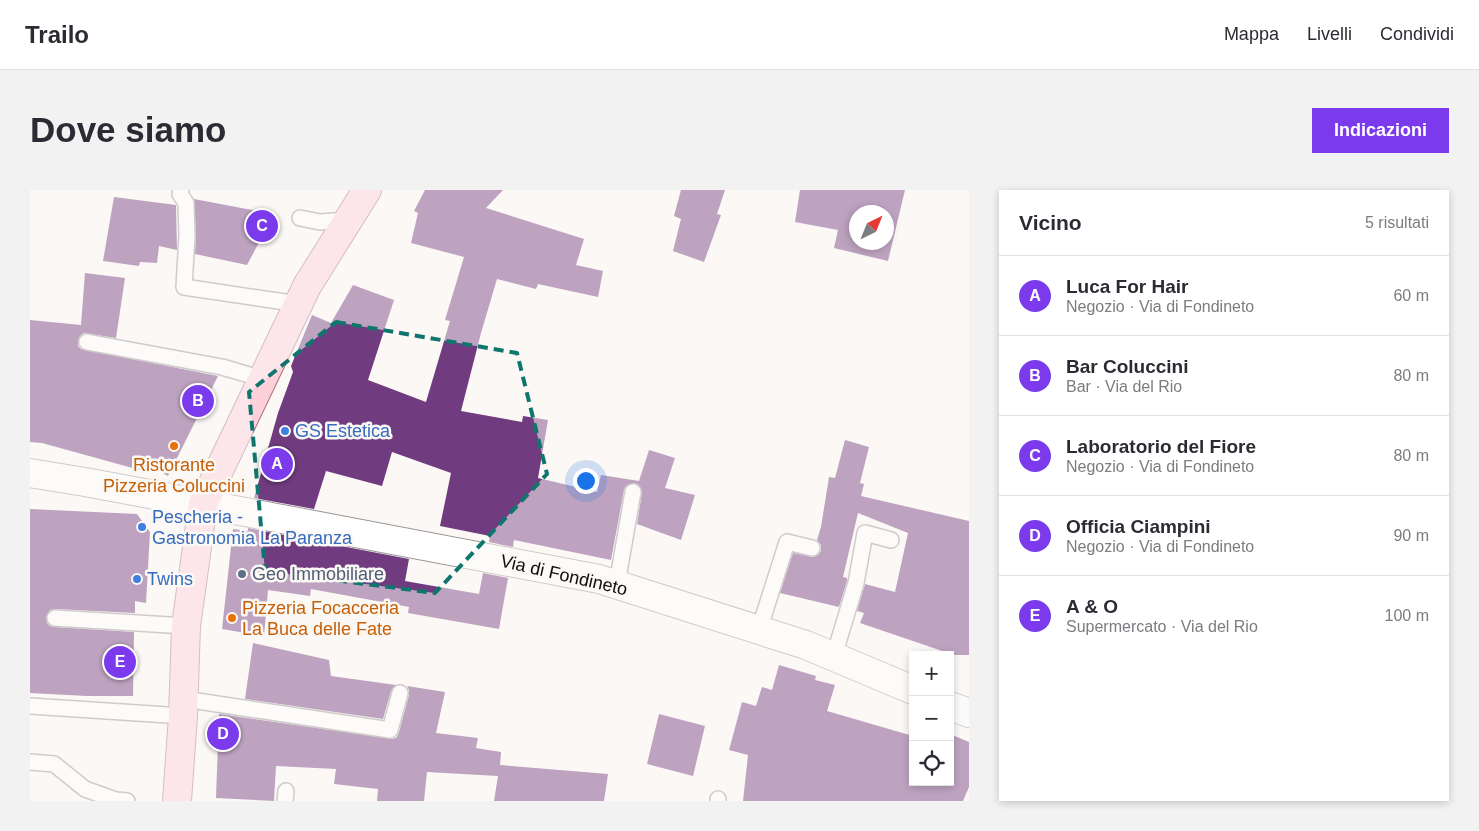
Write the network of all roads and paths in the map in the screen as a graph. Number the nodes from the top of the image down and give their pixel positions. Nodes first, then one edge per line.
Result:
1 (181, 190) edge
2 (367, 190) edge
3 (300, 218) dead end
4 (348, 220) junction
5 (298, 304) junction
6 (87, 342) dead end
7 (263, 379) junction
8 (30, 473) edge
9 (633, 492) dead end
10 (203, 504) junction
11 (891, 540) dead end
12 (812, 548) dead end
13 (617, 584) junction
14 (56, 618) dead end
15 (186, 626) junction
16 (759, 630) junction
17 (834, 656) junction
18 (909, 688) edge
19 (400, 693) dead end
20 (30, 706) edge
21 (184, 707) junction
22 (954, 707) edge
23 (969, 713) edge
24 (30, 762) edge
25 (128, 801) edge
26 (177, 801) edge

1 - 5 lane
2 - 4 main road
3 - 4 lane
4 - 5 main road
5 - 7 main road
6 - 7 lane
7 - 10 main road
8 - 10 street, Via di Fondineto
9 - 13 lane
10 - 13 street, Via di Fondineto
10 - 15 main road
11 - 17 lane
12 - 16 lane
13 - 16 street, Via di Fondineto
14 - 15 lane
15 - 21 main road
16 - 17 street, Via di Fondineto
17 - 18 street, Via di Fondineto
19 - 21 lane
20 - 21 lane
21 - 26 main road
22 - 23 street
24 - 25 lane

